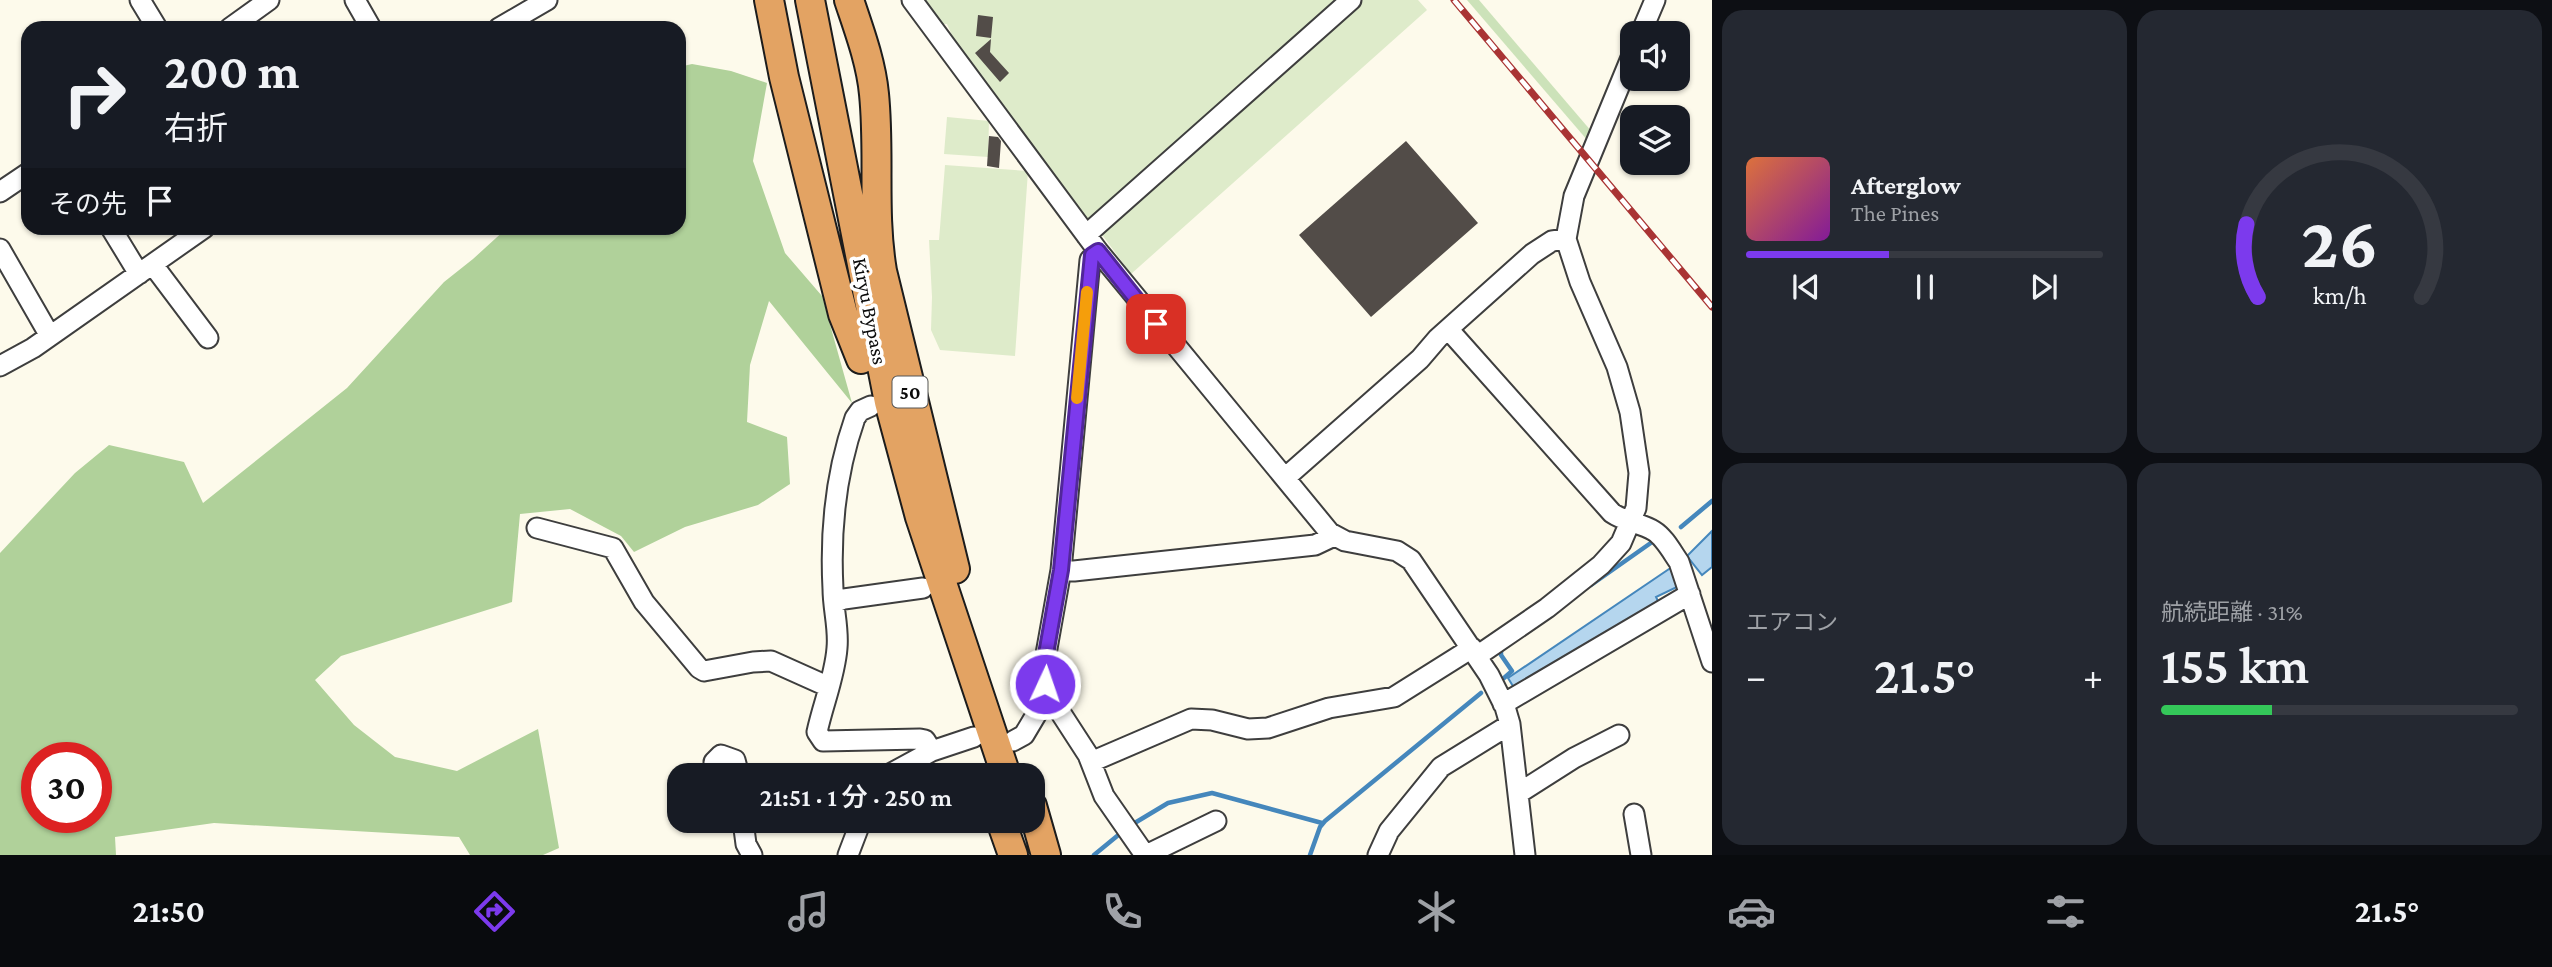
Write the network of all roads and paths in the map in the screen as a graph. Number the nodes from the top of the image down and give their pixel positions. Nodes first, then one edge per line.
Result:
1 (140, 0) edge
2 (269, 0) edge
3 (355, 0) edge
4 (547, 0) edge
5 (769, 0) edge
6 (792, 0) edge
7 (810, 0) edge
8 (849, 0) edge
9 (912, 0) edge
10 (1351, 0) edge
11 (1649, 3) edge
12 (153, 21) edge
13 (240, 21) edge
14 (367, 21) edge
15 (511, 21) edge
16 (1644, 21) edge
17 (1620, 85) edge
18 (21, 178) edge
19 (0, 192) edge
20 (1086, 234) junction
21 (117, 235) edge
22 (194, 235) edge
23 (1566, 239) junction
24 (0, 249) edge
25 (1098, 251) junction
26 (146, 270) junction
27 (1448, 329) junction
28 (50, 336) junction
29 (208, 338) dead end
30 (861, 359) junction
31 (0, 366) edge
32 (872, 406) junction
33 (1285, 478) junction
34 (1630, 522) junction
35 (537, 528) dead end
36 (1334, 536) junction
37 (1061, 570) junction
38 (923, 588) junction
39 (1689, 591) junction
40 (834, 603) junction
41 (1474, 652) junction
42 (1712, 662) edge
43 (829, 687) junction
44 (1046, 698) junction
45 (1503, 704) junction
46 (1509, 725) junction
47 (1619, 736) dead end
48 (974, 737) junction
49 (1013, 741) junction
50 (932, 751) junction
51 (1091, 762) junction
52 (714, 763) edge
53 (736, 763) edge
54 (910, 763) edge
55 (982, 763) edge
56 (1002, 763) edge
57 (1019, 763) edge
58 (1519, 793) junction
59 (1634, 814) dead end
60 (1216, 821) dead end
61 (745, 833) edge
62 (856, 833) edge
63 (1005, 833) edge
64 (1025, 833) edge
65 (1040, 833) edge
66 (752, 855) edge
67 (848, 855) edge
68 (1013, 855) edge
69 (1032, 855) edge
70 (1046, 855) edge
71 (1146, 855) edge
72 (1378, 855) edge
73 (1525, 855) edge
74 (1641, 855) edge

1 - 12 street
2 - 13 street
3 - 14 street
4 - 15 street
5 - 30 highway
6 - 30 highway, Kiryu Bypass / 50
7 - 56 highway, Kiryu Bypass / 50
8 - 49 highway, 50
9 - 20 street
10 - 20 street
11 - 16 street
17 - 23 street
18 - 19 street
20 - 25 street
21 - 26 street
22 - 26 street
23 - 27 street
23 - 34 street
24 - 28 street
25 - 33 street
25 - 37 street
26 - 28 street
26 - 29 street
27 - 33 street
27 - 34 street
28 - 31 street
30 - 32 highway, Kiryu Bypass / 50
32 - 38 highway, Kiryu Bypass / 50
32 - 40 street
33 - 36 street
34 - 39 street
34 - 41 street
35 - 43 street
36 - 37 street
36 - 41 street
37 - 44 street
38 - 40 street
38 - 48 highway, Kiryu Bypass / 50
39 - 42 street
39 - 45 street
40 - 43 street
41 - 45 street
41 - 51 street
43 - 50 street
44 - 49 street
44 - 51 street
45 - 46 street
46 - 58 street
46 - 72 street
47 - 58 street
48 - 50 street
48 - 55 highway, Kiryu Bypass / 50
49 - 57 highway, 50
50 - 54 street
51 - 71 street
52 - 53 street
58 - 73 street
59 - 74 street
60 - 71 street
61 - 66 street
62 - 67 street
63 - 68 highway
64 - 69 highway
65 - 70 highway

